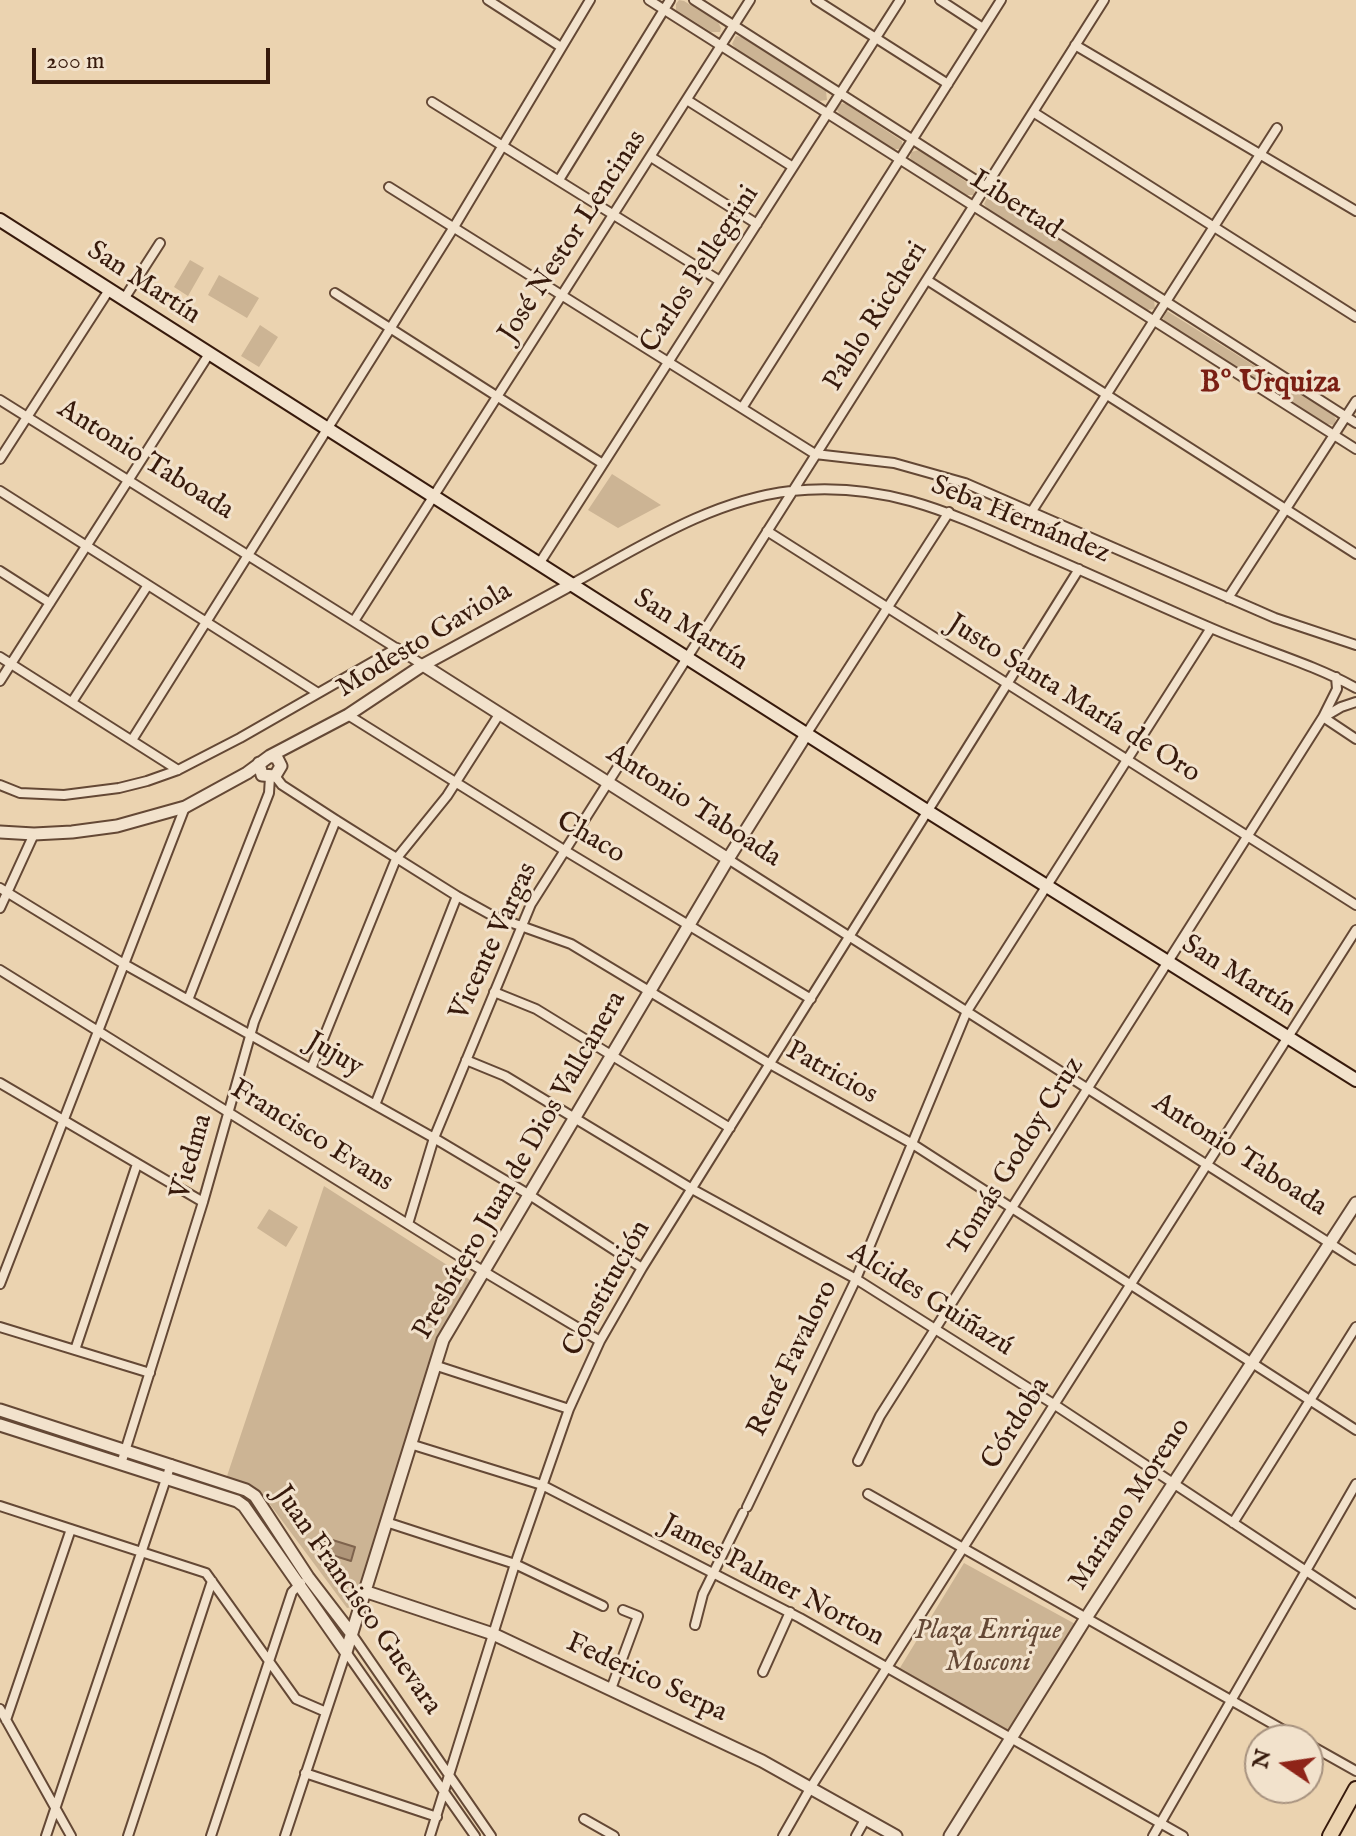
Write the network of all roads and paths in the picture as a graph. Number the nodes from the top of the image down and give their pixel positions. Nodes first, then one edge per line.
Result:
1 (488, 0) edge
2 (590, 0) edge
3 (649, 0) edge
4 (670, 0) edge
5 (694, 0) edge
6 (750, 0) edge
7 (816, 0) edge
8 (900, 0) edge
9 (940, 0) edge
10 (1001, 0) edge
11 (1104, 0) edge
12 (664, 10) junction
13 (734, 26) junction
14 (983, 28) junction
15 (876, 38) junction
16 (1075, 45) junction
17 (561, 47) junction
18 (721, 47) junction
19 (948, 84) junction
20 (840, 94) junction
21 (687, 100) junction
22 (432, 102) dead end
23 (1033, 112) junction
24 (827, 114) junction
25 (1277, 128) dead end
26 (912, 140) junction
27 (503, 145) junction
28 (1259, 156) junction
29 (651, 157) junction
30 (900, 159) junction
31 (793, 167) junction
32 (559, 180) junction
33 (389, 187) dead end
34 (986, 187) junction
35 (973, 205) junction
36 (1356, 211) edge
37 (615, 213) junction
38 (0, 220) edge
39 (757, 224) junction
40 (454, 227) junction
41 (1213, 227) junction
42 (160, 243) dead end
43 (927, 280) junction
44 (720, 281) junction
45 (109, 290) junction
46 (335, 293) dead end
47 (564, 295) junction
48 (124, 299) junction
49 (1165, 302) junction
50 (1356, 317) edge
51 (1153, 320) junction
52 (391, 329) junction
53 (209, 354) junction
54 (669, 361) junction
55 (1106, 394) junction
56 (498, 395) junction
57 (0, 400) edge
58 (1356, 401) edge
59 (742, 408) junction
60 (28, 416) junction
61 (1346, 417) junction
62 (1356, 423) edge
63 (328, 430) junction
64 (1334, 435) junction
65 (1356, 449) edge
66 (815, 454) junction
67 (0, 459) edge
68 (603, 464) junction
69 (129, 479) junction
70 (0, 491) edge
71 (792, 491) junction
72 (433, 496) junction
73 (1286, 509) junction
74 (1032, 511) junction
75 (949, 512) junction
76 (767, 531) junction
77 (86, 546) junction
78 (249, 554) junction
79 (1356, 554) edge
80 (539, 564) junction
81 (1079, 569) junction
82 (0, 571) edge
83 (148, 585) junction
84 (570, 585) junction
85 (1228, 598) junction
86 (50, 603) junction
87 (888, 608) junction
88 (207, 621) junction
89 (354, 621) junction
90 (1211, 628) junction
91 (1356, 645) edge
92 (397, 648) junction
93 (0, 657) edge
94 (686, 658) junction
95 (11, 664) junction
96 (423, 665) junction
97 (1336, 677) junction
98 (0, 681) edge
99 (1007, 684) junction
100 (1356, 688) edge
101 (318, 693) junction
102 (72, 702) junction
103 (1356, 702) edge
104 (500, 713) junction
105 (348, 715) junction
106 (1323, 717) junction
107 (807, 733) junction
108 (1356, 739) edge
109 (132, 740) junction
110 (1127, 761) junction
111 (270, 769) junction
112 (178, 770) junction
113 (455, 782) junction
114 (608, 782) junction
115 (0, 785) edge
116 (185, 807) junction
117 (927, 811) junction
118 (336, 820) junction
119 (0, 832) edge
120 (34, 834) junction
121 (1248, 836) junction
122 (564, 850) junction
123 (396, 859) junction
124 (728, 859) junction
125 (1047, 886) junction
126 (3, 890) edge
127 (457, 896) junction
128 (1356, 905) edge
129 (0, 908) edge
130 (689, 924) junction
131 (521, 925) junction
132 (1356, 930) edge
133 (850, 935) junction
134 (1168, 960) junction
135 (124, 964) junction
136 (0, 970) edge
137 (494, 992) junction
138 (649, 992) junction
139 (811, 999) junction
140 (188, 1000) junction
141 (967, 1011) junction
142 (98, 1031) junction
143 (250, 1034) junction
144 (1288, 1037) junction
145 (612, 1054) junction
146 (466, 1060) junction
147 (770, 1064) junction
148 (311, 1069) junction
149 (1356, 1080) edge
150 (0, 1083) edge
151 (1088, 1089) junction
152 (375, 1105) junction
153 (229, 1112) junction
154 (574, 1117) junction
155 (62, 1121) junction
156 (730, 1128) junction
157 (434, 1138) junction
158 (911, 1143) junction
159 (1208, 1163) junction
160 (137, 1164) junction
161 (692, 1189) junction
162 (528, 1194) junction
163 (203, 1202) junction
164 (1356, 1203) edge
165 (1012, 1207) junction
166 (408, 1224) junction
167 (1331, 1243) junction
168 (1356, 1260) edge
169 (642, 1268) junction
170 (483, 1271) junction
171 (856, 1279) junction
172 (0, 1284) edge
173 (1132, 1284) junction
174 (0, 1327) edge
175 (1356, 1327) edge
176 (936, 1328) junction
177 (600, 1341) junction
178 (75, 1350) junction
179 (1253, 1363) junction
180 (434, 1365) junction
181 (150, 1373) junction
182 (1310, 1400) junction
183 (1055, 1405) junction
184 (569, 1409) junction
185 (0, 1410) edge
186 (0, 1425) edge
187 (1356, 1430) edge
188 (410, 1444) junction
189 (126, 1449) junction
190 (858, 1461) dead end
191 (121, 1464) junction
192 (171, 1464) junction
193 (167, 1478) junction
194 (1174, 1482) junction
195 (1356, 1484) edge
196 (542, 1485) junction
197 (868, 1494) dead end
198 (255, 1496) junction
199 (0, 1506) edge
200 (244, 1506) junction
201 (386, 1522) junction
202 (1233, 1523) junction
203 (71, 1529) junction
204 (964, 1550) junction
205 (142, 1551) junction
206 (515, 1564) junction
207 (1305, 1572) junction
208 (712, 1574) junction
209 (212, 1581) junction
210 (303, 1582) junction
211 (364, 1591) junction
212 (1356, 1604) edge
213 (603, 1606) dead end
214 (623, 1610) dead end
215 (790, 1612) junction
216 (1086, 1618) junction
217 (695, 1625) dead end
218 (351, 1633) junction
219 (493, 1634) junction
220 (346, 1652) junction
221 (269, 1658) junction
222 (888, 1669) junction
223 (763, 1672) dead end
224 (611, 1689) junction
225 (1230, 1700) junction
226 (0, 1709) edge
227 (326, 1712) junction
228 (6, 1720) junction
229 (1273, 1724) edge
230 (1011, 1739) junction
231 (1324, 1753) edge
232 (1356, 1771) edge
233 (305, 1773) junction
234 (450, 1776) junction
235 (811, 1787) junction
236 (1356, 1789) edge
237 (445, 1792) junction
238 (55, 1808) junction
239 (437, 1817) junction
240 (866, 1818) junction
241 (584, 1819) dead end
242 (1160, 1823) junction
243 (46, 1836) edge
244 (71, 1836) edge
245 (128, 1836) edge
246 (211, 1836) edge
247 (285, 1836) edge
248 (430, 1836) edge
249 (475, 1836) edge
250 (491, 1836) edge
251 (614, 1836) edge
252 (783, 1836) edge
253 (856, 1836) edge
254 (896, 1836) edge
255 (950, 1836) edge
256 (1153, 1836) edge
257 (1183, 1836) edge
258 (1330, 1836) edge

1 - 17 street
2 - 17 street
3 - 12 street, Libertad
4 - 12 street
5 - 13 street, Libertad
6 - 13 street, José Nestor Lencinas
7 - 15 street
8 - 15 street, Carlos Pellegrini
9 - 14 street
10 - 14 street
11 - 16 street, Pablo Riccheri
12 - 18 street, Libertad
12 - 32 street
13 - 18 street, José Nestor Lencinas
13 - 20 street, Libertad
14 - 19 street
15 - 19 street
15 - 20 street, Carlos Pellegrini
16 - 23 street, Pablo Riccheri
16 - 28 street
17 - 27 street
18 - 21 street, José Nestor Lencinas
18 - 24 street, Libertad
19 - 26 street
20 - 24 street, Carlos Pellegrini
20 - 26 street, Libertad
21 - 29 street, José Nestor Lencinas
21 - 31 street
22 - 27 street
23 - 34 street, Pablo Riccheri
23 - 41 street
24 - 30 street, Libertad
24 - 31 street, Carlos Pellegrini
25 - 28 street
26 - 30 street
26 - 34 street, Libertad
27 - 32 street
27 - 40 street
28 - 36 street
28 - 41 street
29 - 37 street, José Nestor Lencinas
29 - 39 street
30 - 35 street, Libertad
30 - 59 street
31 - 39 street, Carlos Pellegrini
32 - 37 street
33 - 40 street
34 - 35 street, Pablo Riccheri
34 - 49 street, Libertad
35 - 43 street, Pablo Riccheri
35 - 51 street, Libertad
37 - 44 street
37 - 47 street, José Nestor Lencinas
38 - 45 main road, San Martín
39 - 44 street, Carlos Pellegrini
40 - 47 street
40 - 52 street
41 - 49 street
41 - 50 street
42 - 48 street
43 - 55 street
43 - 66 street, Pablo Riccheri
44 - 54 street, Carlos Pellegrini
45 - 48 main road, San Martín
45 - 60 street
46 - 52 street
47 - 54 street
47 - 56 street, José Nestor Lencinas
48 - 53 main road, San Martín
49 - 51 street
49 - 61 street, Libertad
51 - 55 street
51 - 64 street, Libertad
52 - 56 street
52 - 63 street
53 - 63 main road, San Martín
53 - 69 street
54 - 59 street
54 - 68 street, Carlos Pellegrini
55 - 73 street
55 - 74 street
56 - 68 street
56 - 72 street, José Nestor Lencinas
57 - 60 street, Antonio Taboada
58 - 61 street
59 - 66 street
60 - 67 street
60 - 69 street, Antonio Taboada
61 - 62 street, Libertad
61 - 64 street
63 - 72 main road, San Martín
63 - 78 street
64 - 65 street, Libertad
64 - 73 street
66 - 71 street, Pablo Riccheri
66 - 74 street
68 - 80 street, Carlos Pellegrini
69 - 77 street
69 - 78 street, Antonio Taboada
70 - 77 street
71 - 75 street, Seba Hernández
71 - 76 street, Pablo Riccheri
71 - 84 street, Seba Hernández
72 - 80 main road, San Martín
72 - 89 street, José Nestor Lencinas
73 - 79 street
73 - 85 street
74 - 85 street
75 - 81 street, Seba Hernández
75 - 87 street
76 - 87 street, Justo Santa María de Oro
76 - 94 street, Pablo Riccheri
77 - 83 street
77 - 86 street
78 - 88 street
78 - 89 street, Antonio Taboada
80 - 84 main road, San Martín
81 - 90 street, Seba Hernández
81 - 99 street, Constitución
82 - 86 street
83 - 88 street
83 - 102 street
84 - 94 main road, San Martín
84 - 96 street, Modesto Gaviola
85 - 91 street
86 - 95 street
87 - 99 street, Justo Santa María de Oro
87 - 107 street
88 - 101 street
88 - 109 street
89 - 92 street, Antonio Taboada
90 - 97 street, Seba Hernández
90 - 110 street, René Favaloro
92 - 96 street, Antonio Taboada
92 - 101 street
93 - 95 street
94 - 107 main road, San Martín
94 - 114 street, Vicente Vargas
95 - 98 street
95 - 102 street
96 - 104 street, Antonio Taboada
96 - 105 street, Modesto Gaviola
97 - 100 street, Seba Hernández
97 - 106 street, Tomás Godoy Cruz
99 - 110 street, Justo Santa María de Oro
99 - 117 street, Constitución
101 - 112 street
102 - 109 street
103 - 106 street
104 - 113 street
104 - 114 street, Antonio Taboada
105 - 111 street, Modesto Gaviola
105 - 113 street, Chaco
106 - 108 street
106 - 121 street, Tomás Godoy Cruz
107 - 117 main road, San Martín
107 - 124 street, Presbítero Juan de Dios Vallcanera
109 - 112 street
110 - 121 street, Justo Santa María de Oro
110 - 125 street, René Favaloro
111 - 116 street
111 - 118 street, Patricios
111 - 140 street
112 - 115 street
113 - 122 street, Chaco
113 - 123 street
114 - 122 street, Vicente Vargas
114 - 124 street, Antonio Taboada
116 - 120 street
116 - 135 street
117 - 125 main road, San Martín
117 - 133 street, Constitución
118 - 123 street, Patricios
118 - 143 street, Viedma
119 - 120 street
120 - 126 street
121 - 128 street, Justo Santa María de Oro
121 - 134 street, Tomás Godoy Cruz
122 - 130 street, Chaco
122 - 131 street, Vicente Vargas
123 - 127 street, Patricios
123 - 148 street
124 - 130 street, Presbítero Juan de Dios Vallcanera
124 - 133 street, Antonio Taboada
125 - 134 main road, San Martín
125 - 141 street, René Favaloro
126 - 129 street
126 - 135 street, Jujuy
127 - 131 street, Patricios
127 - 152 street
130 - 138 street, Presbítero Juan de Dios Vallcanera
130 - 139 street, Chaco
131 - 137 street, Vicente Vargas
131 - 138 street, Patricios
132 - 144 street, Córdoba
133 - 139 street, Constitución
133 - 141 street, Antonio Taboada
134 - 144 main road, San Martín
134 - 151 street, Tomás Godoy Cruz
135 - 140 street, Jujuy
135 - 142 street
136 - 142 street, Francisco Evans
137 - 145 street
137 - 146 street, Vicente Vargas
138 - 145 street, Presbítero Juan de Dios Vallcanera
138 - 147 street, Patricios
139 - 147 street, Constitución
140 - 143 street, Jujuy
141 - 151 street, Antonio Taboada
141 - 158 street, René Favaloro
142 - 153 street, Francisco Evans
142 - 155 street
143 - 148 street, Jujuy
143 - 153 street, Viedma
144 - 149 main road, San Martín
144 - 159 street, Córdoba
145 - 154 street, Presbítero Juan de Dios Vallcanera
145 - 156 street
146 - 154 street, Alcides Guiñazú
146 - 157 street, Vicente Vargas
147 - 156 street, Constitución
147 - 158 street, Patricios
148 - 152 street, Jujuy
150 - 155 street
151 - 159 street, Antonio Taboada
151 - 165 street, Tomás Godoy Cruz
152 - 157 street, Jujuy
153 - 163 street, Viedma
153 - 166 street, Francisco Evans
154 - 161 street, Alcides Guiñazú
154 - 162 street, Presbítero Juan de Dios Vallcanera
155 - 160 street
155 - 172 street
156 - 161 street, Constitución
157 - 162 street, Jujuy
157 - 166 street, Vicente Vargas
158 - 165 street, Patricios
158 - 171 street, René Favaloro
159 - 167 street, Antonio Taboada
159 - 173 street, Córdoba
160 - 163 street
160 - 178 street
161 - 169 street, Constitución
161 - 171 street, Alcides Guiñazú
162 - 169 street, Jujuy
162 - 170 street, Presbítero Juan de Dios Vallcanera
163 - 181 street, Viedma
164 - 167 street, Mariano Moreno
165 - 173 street, Patricios
165 - 176 street, Tomás Godoy Cruz
166 - 170 street, Francisco Evans
167 - 168 street, Antonio Taboada
167 - 179 street, Mariano Moreno
169 - 177 street, Constitución
170 - 177 street, Francisco Evans
170 - 180 street, Presbítero Juan de Dios Vallcanera
171 - 176 street, Alcides Guiñazú
171 - 208 street, René Favaloro
173 - 179 street, Patricios
173 - 183 street, Córdoba
174 - 178 street
175 - 182 street
176 - 183 street, Alcides Guiñazú
176 - 190 street, Tomás Godoy Cruz
177 - 184 street, Constitución
178 - 181 street
179 - 182 street, Patricios
179 - 194 street, Mariano Moreno
180 - 184 street
180 - 188 street, Presbítero Juan de Dios Vallcanera
181 - 189 street, Viedma
182 - 187 street, Patricios
182 - 202 street
183 - 194 street, Alcides Guiñazú
183 - 204 street, Córdoba
184 - 196 street, Constitución
185 - 189 street, Juan Francisco Guevara
186 - 191 street, Juan Francisco Guevara
188 - 196 street, James Palmer Norton
188 - 201 street, Presbítero Juan de Dios Vallcanera
189 - 191 street, Viedma
189 - 192 street, Juan Francisco Guevara
191 - 193 street, Juan Francisco Guevara
192 - 193 street
192 - 198 street, Juan Francisco Guevara
193 - 200 street, Juan Francisco Guevara
193 - 205 street
194 - 202 street, Alcides Guiñazú
194 - 216 street, Mariano Moreno
195 - 207 street
196 - 206 street, Constitución
196 - 208 street, James Palmer Norton
197 - 204 street
198 - 200 street
198 - 210 street, Juan Francisco Guevara
199 - 203 street
200 - 210 street, Juan Francisco Guevara
201 - 206 street
201 - 211 street, Presbítero Juan de Dios Vallcanera
202 - 207 street, Alcides Guiñazú
203 - 205 street
203 - 228 street
204 - 216 street
204 - 222 street, Córdoba
205 - 209 street
205 - 238 street
206 - 213 street
206 - 219 street, Constitución
207 - 212 street, Alcides Guiñazú
207 - 225 street
208 - 215 street, James Palmer Norton
208 - 217 street, René Favaloro
209 - 221 street
209 - 245 street
210 - 218 street, Juan Francisco Guevara
210 - 220 street, Juan Francisco Guevara
210 - 221 street
211 - 218 street, Presbítero Juan de Dios Vallcanera
211 - 219 street, Federico Serpa
214 - 224 street
215 - 222 street, James Palmer Norton
215 - 223 street
216 - 225 street
216 - 230 street, Mariano Moreno
218 - 220 street, Presbítero Juan de Dios Vallcanera
218 - 234 street, Juan Francisco Guevara
219 - 224 street, Federico Serpa
219 - 234 street, Constitución
220 - 227 street, Presbítero Juan de Dios Vallcanera
220 - 237 street, Juan Francisco Guevara
221 - 227 street
221 - 246 street
222 - 230 street, James Palmer Norton
222 - 235 street, Córdoba
224 - 235 street, Federico Serpa
225 - 229 street
225 - 242 street
226 - 228 street
227 - 233 street, Presbítero Juan de Dios Vallcanera
228 - 238 street
230 - 242 street, James Palmer Norton
230 - 255 street, Mariano Moreno
231 - 232 street
233 - 239 street
233 - 247 street, Presbítero Juan de Dios Vallcanera
234 - 237 street, Constitución
234 - 250 street, Juan Francisco Guevara
235 - 240 street, Federico Serpa
235 - 252 street, Córdoba
236 - 258 main road
237 - 239 street, Constitución
237 - 249 street, Juan Francisco Guevara
238 - 243 street
238 - 244 street
239 - 248 street, Constitución
240 - 253 street
240 - 254 street, Federico Serpa
241 - 251 street
242 - 256 street
242 - 257 street, James Palmer Norton

